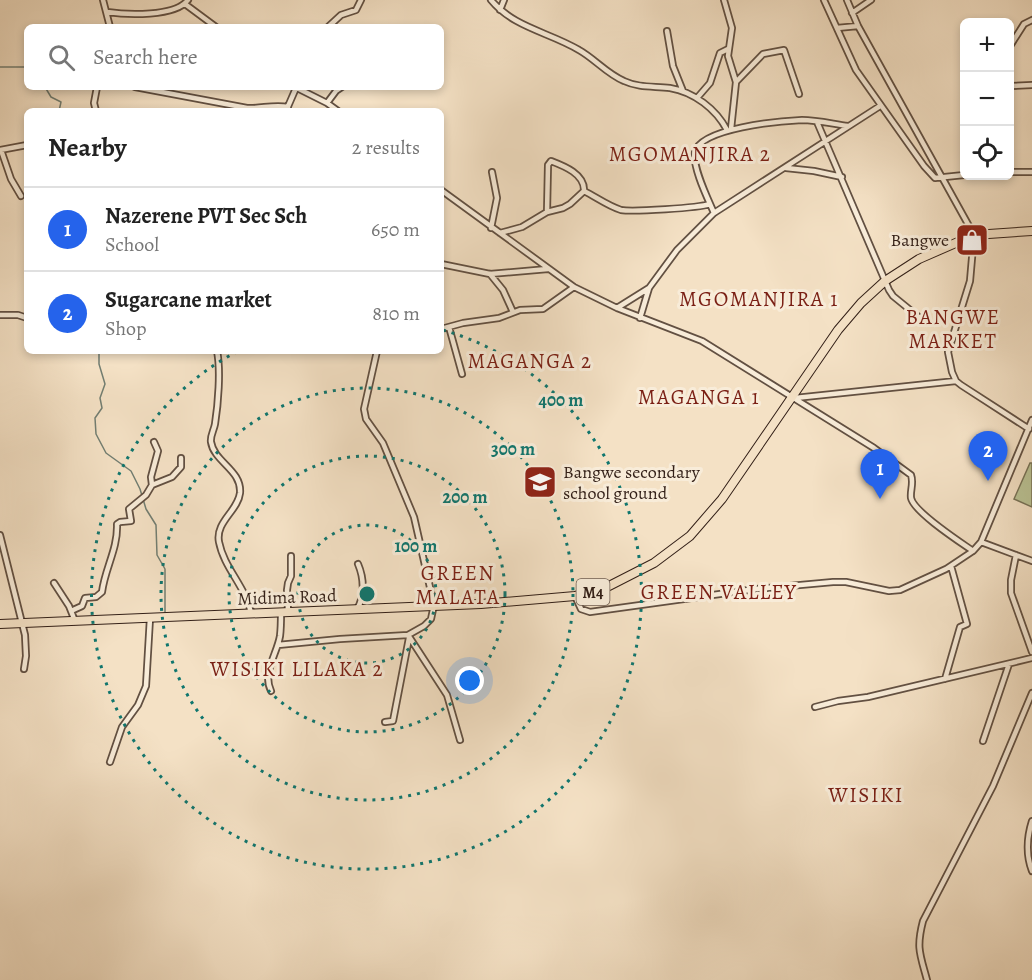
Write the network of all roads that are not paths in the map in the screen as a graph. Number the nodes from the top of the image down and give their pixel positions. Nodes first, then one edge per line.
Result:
1 (103, 0) edge
2 (361, 0) edge
3 (491, 0) edge
4 (504, 0) edge
5 (724, 0) edge
6 (824, 0) edge
7 (848, 0) edge
8 (871, 0) edge
9 (187, 2) edge
10 (500, 10) junction
11 (107, 12) junction
12 (852, 13) junction
13 (1032, 20) edge
14 (109, 24) edge
15 (213, 24) edge
16 (331, 24) edge
17 (858, 26) junction
18 (837, 28) junction
19 (668, 31) dead end
20 (1014, 40) edge
21 (728, 49) junction
22 (736, 82) junction
23 (1032, 85) edge
24 (1014, 86) edge
25 (96, 90) edge
26 (151, 90) edge
27 (294, 90) edge
28 (301, 90) edge
29 (339, 90) edge
30 (683, 91) junction
31 (799, 94) dead end
32 (697, 98) junction
33 (327, 103) junction
34 (880, 106) junction
35 (95, 108) edge
36 (247, 108) edge
37 (254, 108) edge
38 (283, 108) edge
39 (287, 108) edge
40 (334, 108) edge
41 (817, 122) junction
42 (848, 126) junction
43 (729, 130) junction
44 (826, 142) junction
45 (24, 146) edge
46 (1, 150) edge
47 (786, 168) junction
48 (492, 172) dead end
49 (1014, 172) edge
50 (1032, 172) edge
51 (960, 175) edge
52 (944, 176) junction
53 (842, 177) junction
54 (584, 191) junction
55 (444, 192) edge
56 (21, 196) dead end
57 (710, 204) junction
58 (547, 212) junction
59 (714, 213) junction
60 (491, 228) junction
61 (1032, 231) edge
62 (500, 234) junction
63 (975, 235) junction
64 (444, 265) edge
65 (548, 269) junction
66 (490, 274) junction
67 (885, 281) junction
68 (574, 287) junction
69 (649, 288) junction
70 (617, 308) junction
71 (513, 312) junction
72 (0, 315) edge
73 (24, 317) edge
74 (640, 318) junction
75 (920, 318) dead end
76 (449, 327) junction
77 (444, 329) edge
78 (217, 354) edge
79 (376, 354) edge
80 (462, 374) dead end
81 (956, 381) junction
82 (793, 398) junction
83 (1032, 420) edge
84 (1029, 429) junction
85 (154, 442) dead end
86 (181, 458) dead end
87 (152, 485) junction
88 (0, 538) edge
89 (981, 542) junction
90 (973, 551) junction
91 (1016, 555) junction
92 (291, 556) dead end
93 (1032, 561) edge
94 (358, 564) dead end
95 (951, 566) junction
96 (54, 583) dead end
97 (575, 596) junction
98 (434, 605) junction
99 (357, 609) junction
100 (71, 611) junction
101 (284, 611) junction
102 (251, 613) junction
103 (150, 616) junction
104 (75, 621) junction
105 (20, 622) junction
106 (0, 624) edge
107 (409, 637) junction
108 (1030, 643) edge
109 (278, 645) junction
110 (1032, 652) edge
111 (1032, 658) edge
112 (1009, 664) junction
113 (24, 669) dead end
114 (945, 679) junction
115 (271, 691) dead end
116 (1032, 693) edge
117 (815, 707) dead end
118 (386, 722) dead end
119 (460, 740) dead end
120 (983, 741) dead end
121 (110, 762) dead end
122 (1032, 821) edge
123 (1032, 871) edge
124 (927, 980) edge

1 - 11 street
2 - 16 street
3 - 10 street
4 - 10 street
5 - 21 street
6 - 18 street
7 - 12 street
8 - 12 street
9 - 11 street
9 - 15 street
10 - 30 street
11 - 14 street
12 - 17 street
13 - 20 street
17 - 18 street
17 - 52 street
18 - 34 street
19 - 30 street
21 - 22 street
21 - 32 street
22 - 31 street
22 - 43 street
23 - 24 street
25 - 35 street
26 - 36 street
27 - 39 street
28 - 33 street
29 - 33 street
30 - 32 street
32 - 43 street
33 - 40 street
34 - 42 street
34 - 52 street
37 - 38 street
41 - 42 street
41 - 43 street
41 - 44 street
42 - 44 street
43 - 57 street
44 - 47 street
44 - 53 street
45 - 46 street
46 - 56 street
47 - 53 street
47 - 59 street
48 - 60 street
49 - 50 street
51 - 52 street
52 - 63 street
53 - 67 street
54 - 57 street
54 - 58 street
54 - 58 street
55 - 60 street
57 - 59 street
58 - 62 street
59 - 69 street
60 - 62 street
61 - 63 main road, Midima Road / M4
62 - 65 street
63 - 67 main road, Midima Road / M4
63 - 81 street
64 - 66 street
65 - 66 street
65 - 68 street
66 - 71 street
67 - 75 street
67 - 82 main road, Midima Road / M4
68 - 70 street
68 - 71 street
69 - 70 street
69 - 74 street
70 - 74 street
71 - 76 street
72 - 73 street
74 - 82 street
76 - 77 street
76 - 80 street
78 - 102 street
79 - 98 street
81 - 82 street
81 - 84 street
82 - 90 street
82 - 97 main road, Midima Road / M4
83 - 84 street
84 - 89 street
85 - 87 street
86 - 87 street
87 - 100 street
88 - 105 street
89 - 90 street
89 - 91 street
90 - 95 street
91 - 93 street
91 - 108 street
92 - 101 street
94 - 99 street
95 - 97 street
95 - 114 street
96 - 100 street
97 - 98 main road, Midima Road / M4
98 - 99 main road, Midima Road / M4
98 - 107 street
99 - 101 main road, Midima Road / M4
100 - 104 street
101 - 102 main road, Midima Road / M4
101 - 109 street
102 - 103 main road, Midima Road / M4
103 - 104 main road, Midima Road / M4
103 - 121 street
104 - 105 main road, Midima Road / M4
105 - 106 main road, Midima Road / M4
105 - 113 street
107 - 109 street
107 - 118 street
107 - 119 street
108 - 110 street
109 - 115 street
111 - 112 street
112 - 114 street
112 - 120 street
114 - 117 street
116 - 124 street
122 - 123 street

